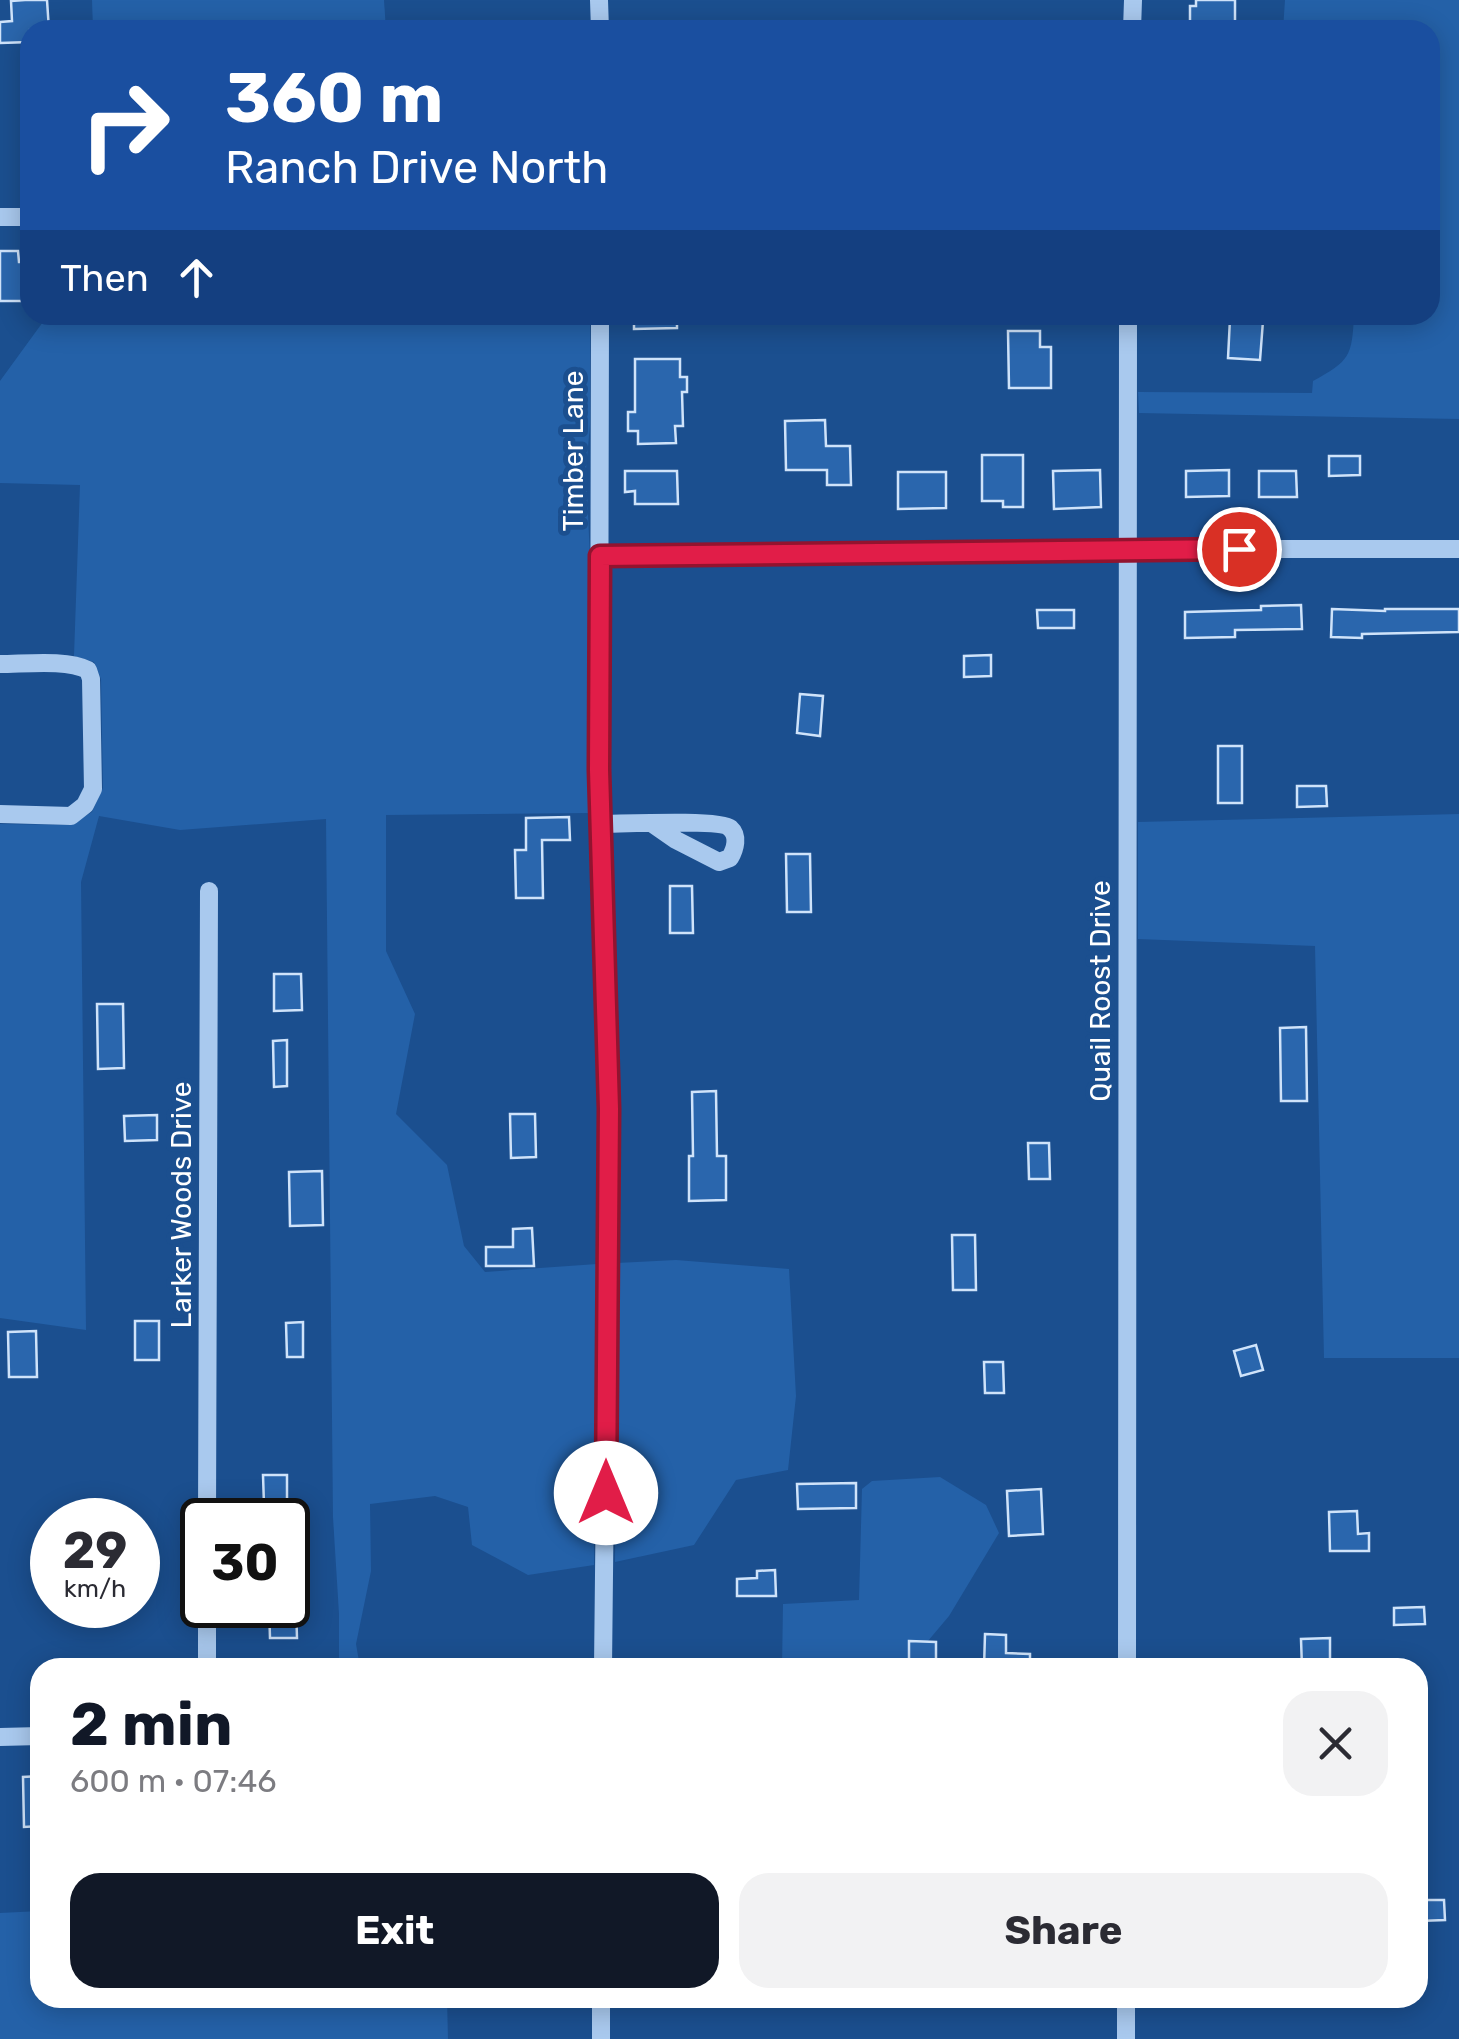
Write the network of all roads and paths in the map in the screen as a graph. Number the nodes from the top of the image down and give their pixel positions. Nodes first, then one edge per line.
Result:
1 (600, 325) edge
2 (1128, 325) edge
3 (1129, 549) junction
4 (1459, 550) edge
5 (600, 556) junction
6 (0, 664) edge
7 (0, 814) edge
8 (600, 824) junction
9 (652, 824) dead end
10 (210, 891) dead end
11 (208, 1498) edge
12 (207, 1628) edge
13 (207, 1658) edge
14 (603, 1658) edge
15 (1126, 1658) edge
16 (30, 1736) edge
17 (0, 1737) edge
18 (601, 2008) edge
19 (1126, 2008) edge
20 (601, 2039) edge
21 (1126, 2039) edge

1 - 5 street, Timber Lane
2 - 3 street, Quail Roost Drive
3 - 4 street
3 - 5 street
3 - 15 street, Quail Roost Drive
5 - 8 street, Timber Lane
6 - 7 street
8 - 9 street
8 - 14 street, Timber Lane
10 - 11 street, Larker Woods Drive
12 - 13 street
16 - 17 street
18 - 20 street
19 - 21 street

